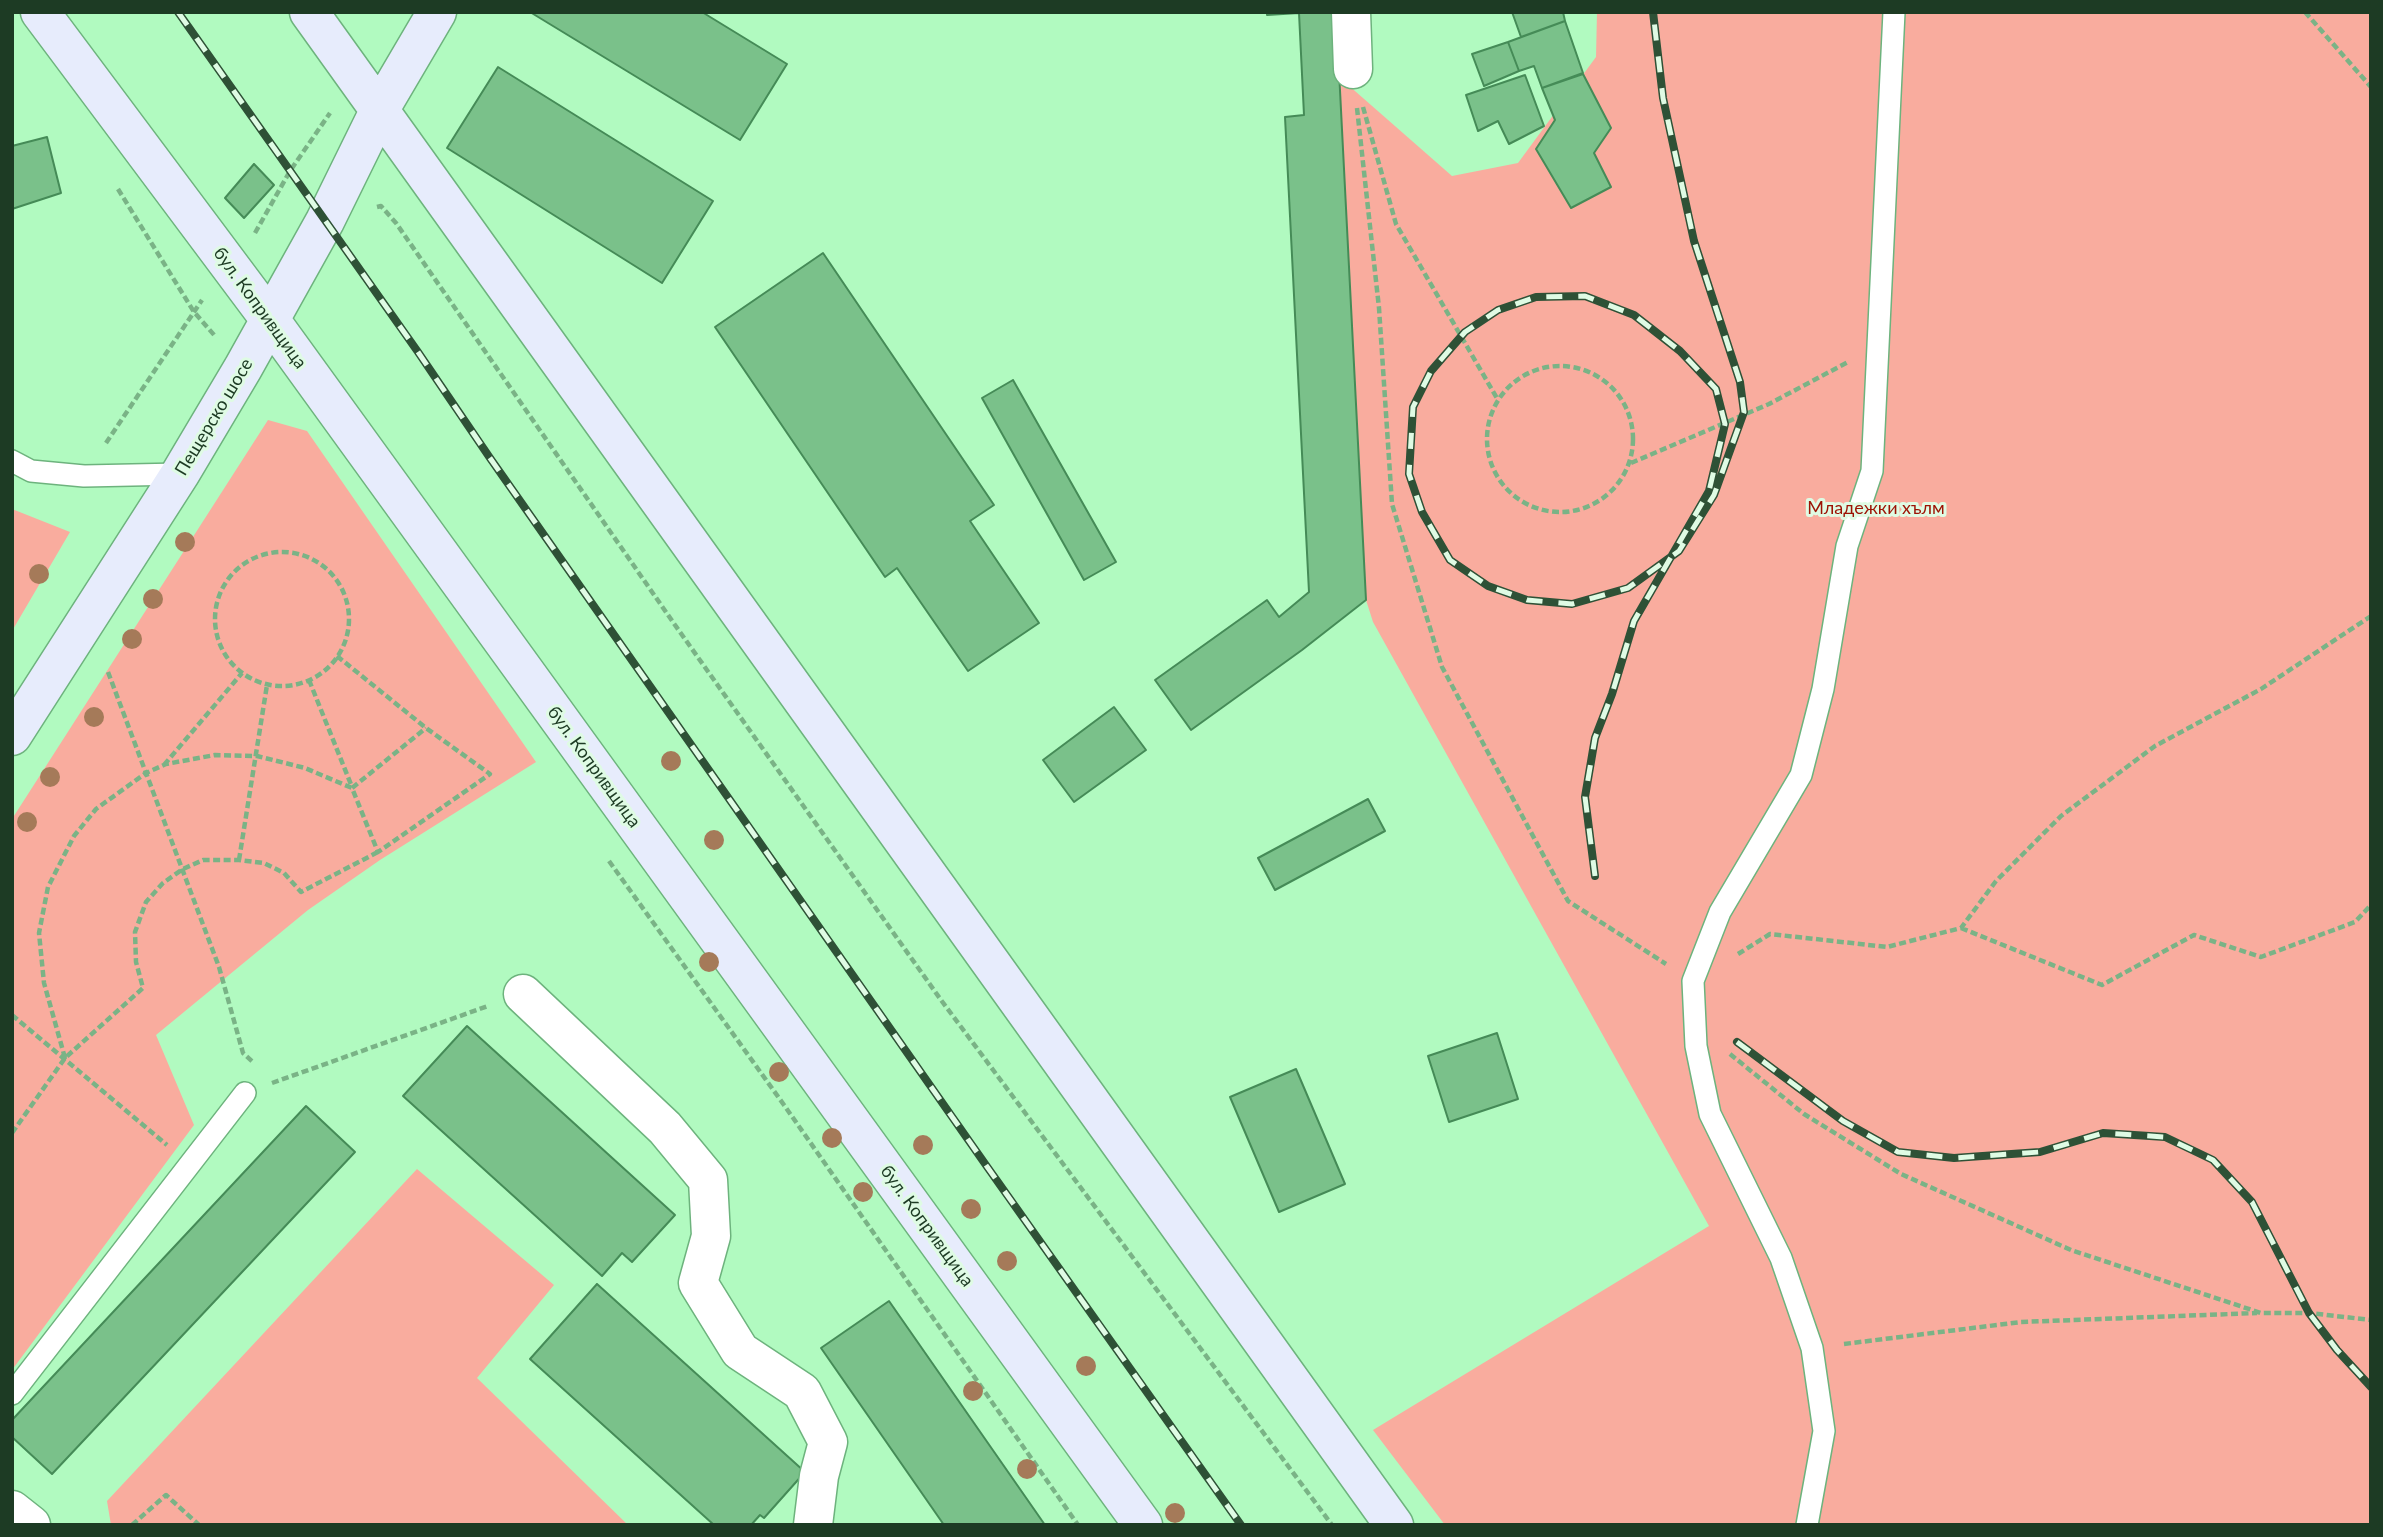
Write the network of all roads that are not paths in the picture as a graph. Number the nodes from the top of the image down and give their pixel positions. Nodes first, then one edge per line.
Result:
1 (40, 12) edge
2 (309, 12) edge
3 (437, 12) edge
4 (1351, 12) edge
5 (1894, 12) edge
6 (1353, 69) road end
7 (380, 109) junction
8 (271, 321) junction
9 (12, 461) edge
10 (180, 474) junction
11 (18, 715) edge
12 (523, 994) road end
13 (244, 1093) road end
14 (12, 1394) edge
15 (12, 1510) edge
16 (31, 1525) edge
17 (813, 1525) edge
18 (1143, 1525) edge
19 (1395, 1525) edge
20 (1807, 1525) edge

1 - 8 main road, бул. Копривщица
2 - 7 main road
3 - 7 main road, Пещерско шосе
4 - 6 street
5 - 20 lane
7 - 8 main road, Пещерско шосе
7 - 19 main road
8 - 10 main road, Пещерско шосе
8 - 18 main road, бул. Копривщица
9 - 10 lane
10 - 11 main road, Пещерско шосе
12 - 17 street
13 - 14 lane
15 - 16 street

